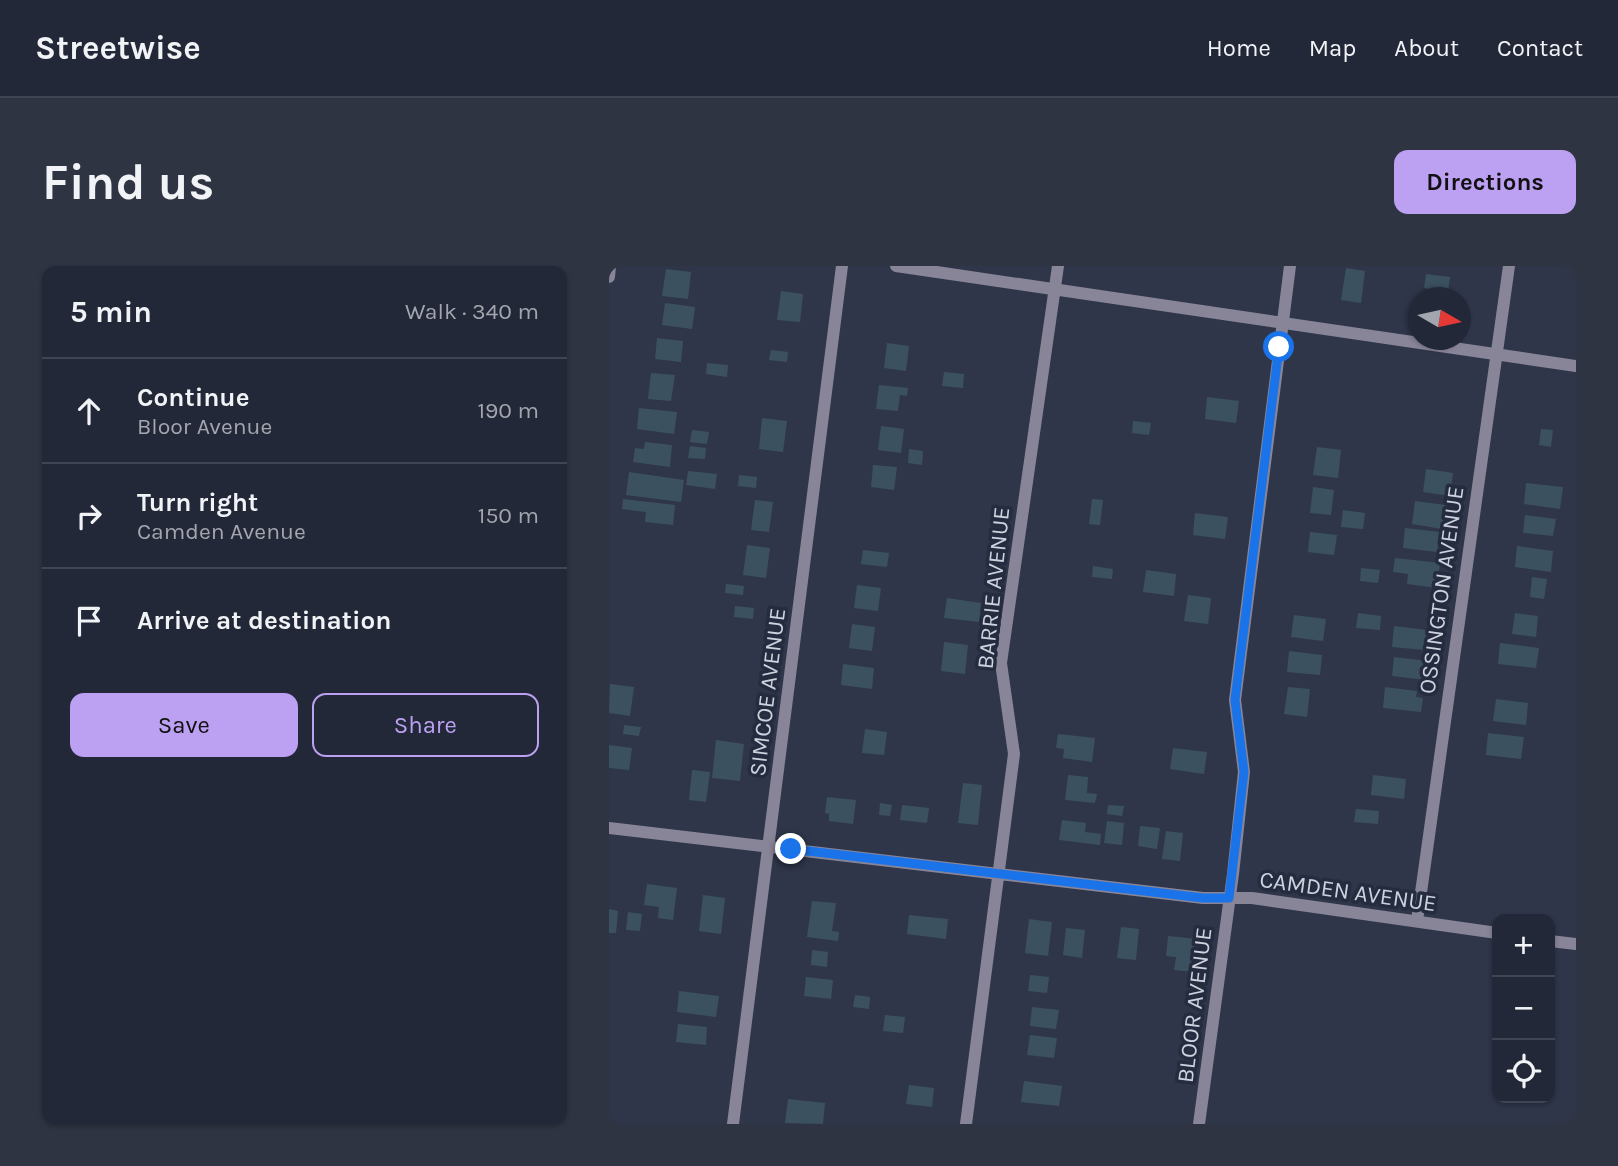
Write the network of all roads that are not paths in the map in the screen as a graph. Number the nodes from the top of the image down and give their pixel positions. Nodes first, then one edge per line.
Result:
1 (610, 266) edge
2 (842, 266) edge
3 (896, 266) edge
4 (1058, 266) edge
5 (1290, 266) edge
6 (1509, 266) edge
7 (609, 277) edge
8 (1055, 288) junction
9 (1283, 321) junction
10 (1496, 354) junction
11 (1576, 366) edge
12 (609, 828) edge
13 (769, 847) junction
14 (998, 872) junction
15 (1229, 898) junction
16 (1417, 920) junction
17 (1492, 932) edge
18 (1555, 942) edge
19 (1576, 944) edge
20 (733, 1124) edge
21 (965, 1124) edge
22 (1199, 1124) edge

1 - 7 street
2 - 13 street, SIMCOE AVENUE
3 - 8 street
4 - 8 street, BARRIE AVENUE
5 - 9 street, BLOOR AVENUE
6 - 10 street, OSSINGTON AVENUE
8 - 9 street
8 - 14 street, BARRIE AVENUE
9 - 10 street
9 - 15 street, BLOOR AVENUE
10 - 11 street
10 - 16 street, OSSINGTON AVENUE
12 - 13 street, CAMDEN AVENUE
13 - 14 street, CAMDEN AVENUE
13 - 20 street, SIMCOE AVENUE
14 - 15 street, CAMDEN AVENUE
14 - 21 street, BARRIE AVENUE
15 - 16 street, CAMDEN AVENUE
15 - 22 street, BLOOR AVENUE
16 - 17 street, CAMDEN AVENUE
18 - 19 street

